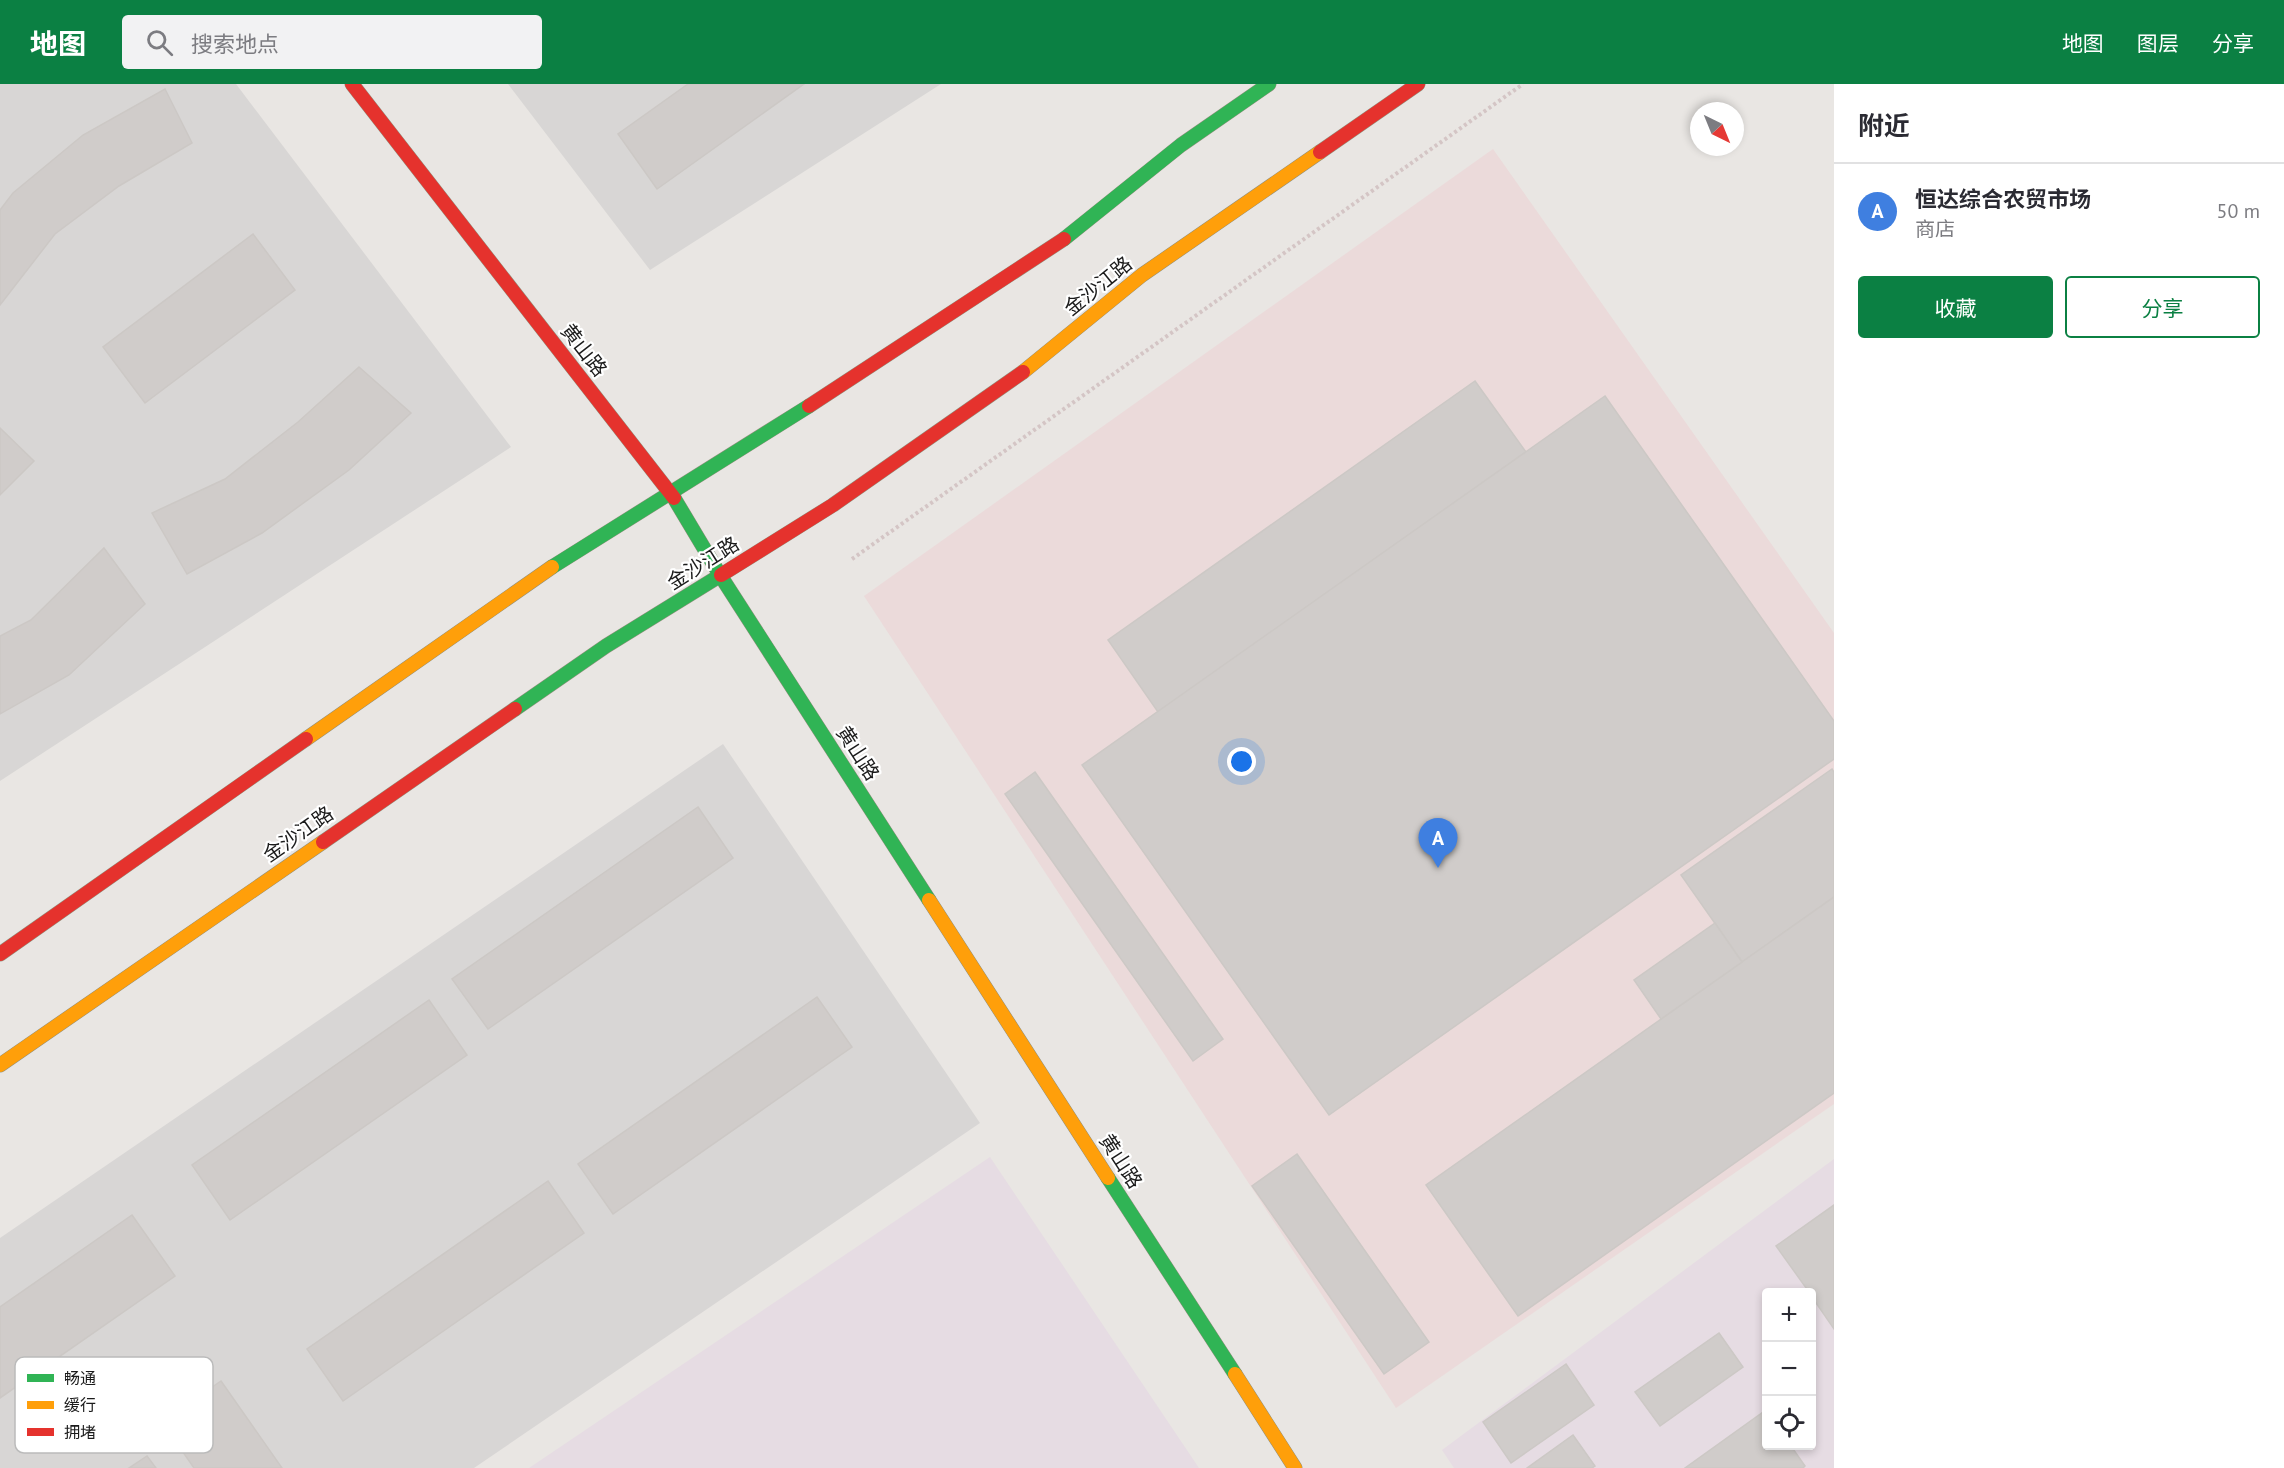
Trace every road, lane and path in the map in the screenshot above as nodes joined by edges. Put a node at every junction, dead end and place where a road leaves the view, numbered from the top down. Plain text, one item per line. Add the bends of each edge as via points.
1 (352, 84) edge
2 (1269, 84) edge
3 (1418, 84) edge
4 (1523, 84) edge
5 (672, 494) junction
6 (852, 559) dead end
7 (720, 575) junction
8 (0, 954) edge
9 (0, 1065) edge
10 (1295, 1468) edge

1 - 5 main road, 黄山路
2 - 5 main road via 1181,145 1060,242
3 - 7 main road, 金沙江路 via 1142,275 1027,369 834,505
4 - 6 path
5 - 7 main road, 黄山路
5 - 8 main road via 556,564
7 - 9 main road, 金沙江路 via 606,646
7 - 10 main road, 黄山路

